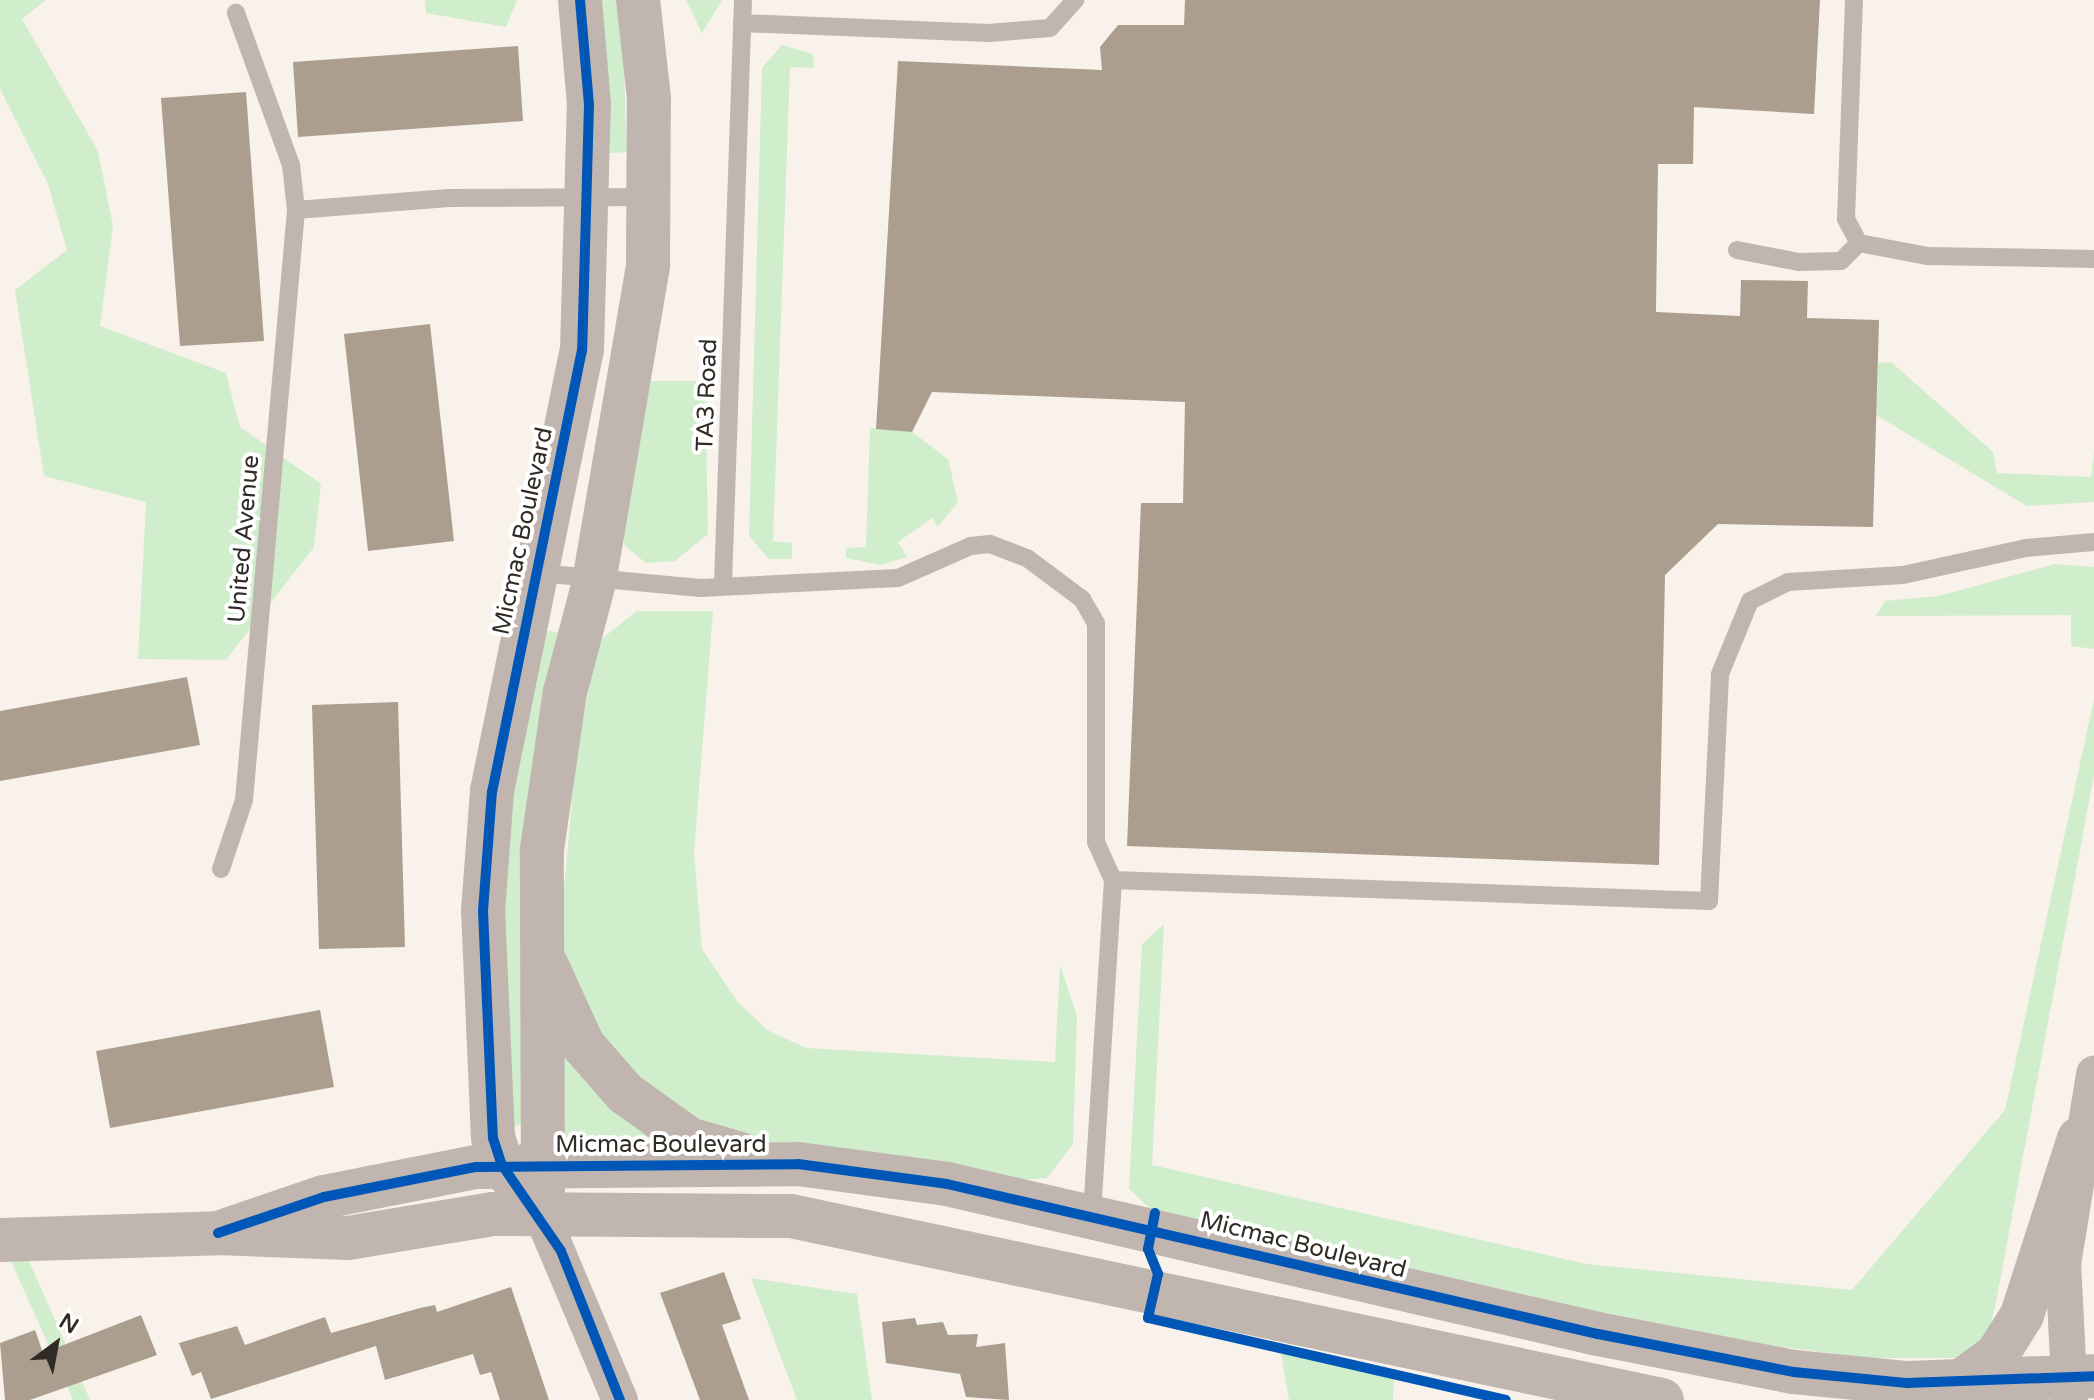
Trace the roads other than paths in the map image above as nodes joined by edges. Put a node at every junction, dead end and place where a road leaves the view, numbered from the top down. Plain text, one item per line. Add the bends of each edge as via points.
1 (580, 0) edge
2 (638, 0) edge
3 (743, 0) edge
4 (1075, 0) edge
5 (1854, 0) edge
6 (236, 13) dead end
7 (742, 23) junction
8 (590, 194) junction
9 (648, 197) junction
10 (296, 210) junction
11 (1859, 243) junction
12 (1737, 250) dead end
13 (2094, 259) edge
14 (2094, 542) edge
15 (539, 573) junction
16 (594, 582) junction
17 (723, 584) junction
18 (221, 869) dead end
19 (1113, 880) junction
20 (538, 944) junction
21 (2094, 1074) edge
22 (2079, 1139) junction
23 (798, 1164) junction
24 (522, 1165) junction
25 (1092, 1214) junction
26 (543, 1218) junction
27 (218, 1233) junction
28 (0, 1240) edge
29 (1960, 1382) junction
30 (2077, 1385) edge
31 (620, 1400) edge
32 (1662, 1400) edge

1 - 8 street, Micmac Boulevard
2 - 9 street, Micmac Boulevard via 649,99
3 - 7 lane, TA3 Road
4 - 7 lane via 1050,28 989,33
5 - 11 lane via 1846,219
6 - 10 lane, United Avenue via 291,165
7 - 17 lane, TA3 Road
8 - 9 lane
8 - 10 lane
8 - 15 street, Micmac Boulevard via 582,350
9 - 16 street, Micmac Boulevard via 648,265
10 - 18 lane, United Avenue via 244,800
11 - 12 lane via 1841,261 1799,262
11 - 13 lane via 1927,256
14 - 19 lane via 2026,548 1903,575 1788,582 1750,601 1720,674 1709,901
15 - 16 lane
15 - 24 street, Micmac Boulevard via 521,630 492,791 483,911 493,1138
16 - 17 lane via 700,588
16 - 20 street, Micmac Boulevard via 552,763
17 - 19 lane via 898,578 971,546 990,544 1057,576 1096,623 1096,842
19 - 25 lane
20 - 23 street via 583,1045 649,1114 689,1139
20 - 24 street, Micmac Boulevard
21 - 22 street
22 - 29 street via 2022,1315 1997,1355
22 - 30 street via 2061,1299
23 - 24 street, Micmac Boulevard
23 - 25 street, Micmac Boulevard via 947,1184
24 - 26 street, Micmac Boulevard
24 - 27 street via 324,1197
25 - 29 street, Micmac Boulevard via 1697,1355 1794,1372
26 - 27 street via 493,1214 348,1238
26 - 31 street
26 - 32 street via 791,1216
27 - 28 street
29 - 30 street, Micmac Boulevard

